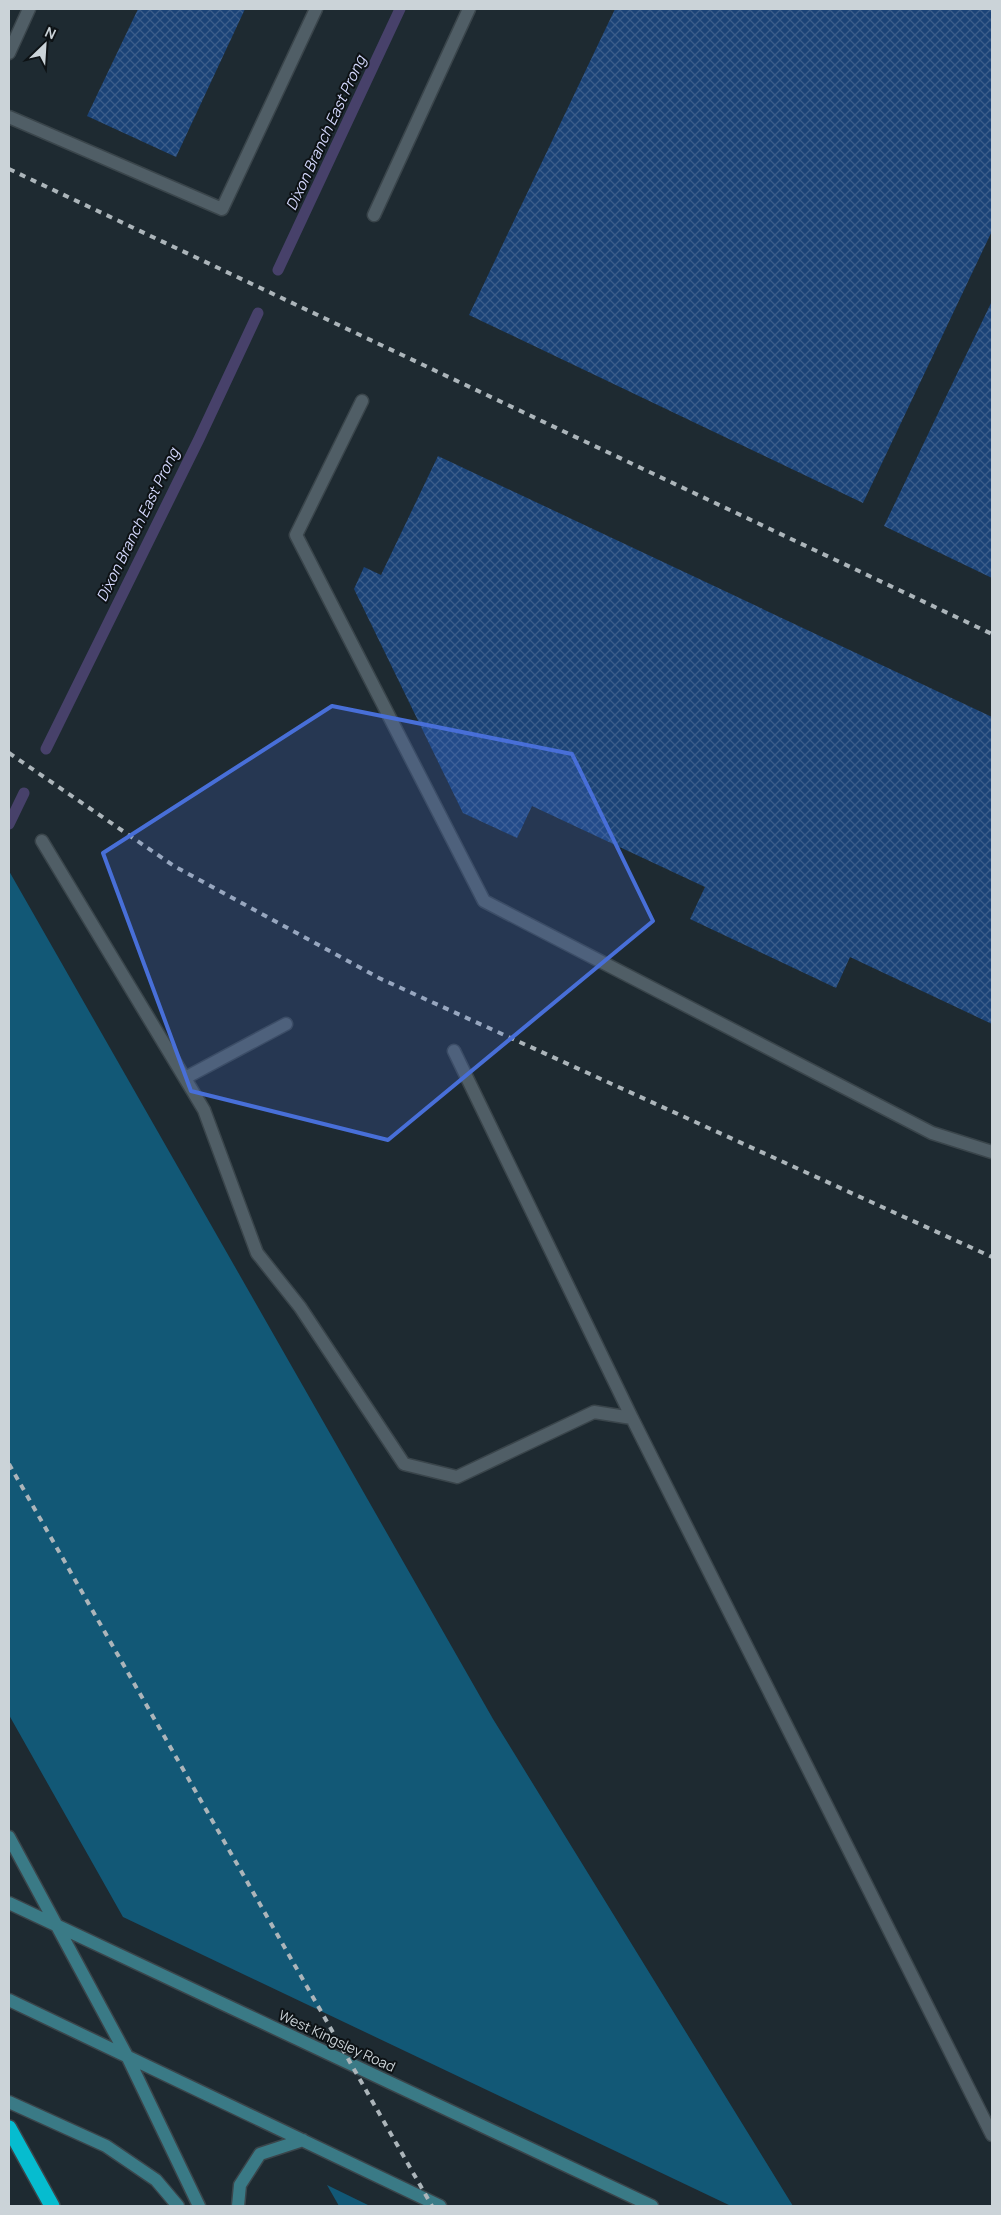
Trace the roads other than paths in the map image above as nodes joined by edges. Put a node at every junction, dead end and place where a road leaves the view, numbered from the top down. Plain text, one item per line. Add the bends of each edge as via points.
1 (29, 9) edge
2 (316, 9) edge
3 (469, 9) edge
4 (9, 52) edge
5 (9, 117) edge
6 (374, 215) dead end
7 (362, 401) dead end
8 (42, 841) dead end
9 (286, 1024) dead end
10 (454, 1051) dead end
11 (185, 1078) junction
12 (992, 1152) edge
13 (632, 1418) junction
14 (9, 1837) edge
15 (9, 1903) edge
16 (57, 1925) junction
17 (9, 2000) edge
18 (127, 2056) junction
19 (9, 2102) edge
20 (9, 2128) edge
21 (992, 2135) edge
22 (303, 2140) junction
23 (52, 2206) edge
24 (178, 2206) edge
25 (199, 2206) edge
26 (238, 2206) edge
27 (440, 2206) edge
28 (652, 2206) edge

1 - 4 lane
2 - 5 lane via 222,209
3 - 6 lane
7 - 12 lane via 296,535 484,901 932,1133
8 - 11 lane
9 - 11 lane
10 - 13 lane
11 - 13 lane via 204,1110 257,1253 300,1307 404,1464 457,1477 594,1412
13 - 21 lane
14 - 16 main road
15 - 16 main road, West Kingsley Road
16 - 18 main road
16 - 28 main road, West Kingsley Road
17 - 18 main road
18 - 22 main road
18 - 25 main road
19 - 24 main road via 106,2146 156,2180
20 - 23 highway
22 - 26 main road via 260,2154 240,2185
22 - 27 main road

